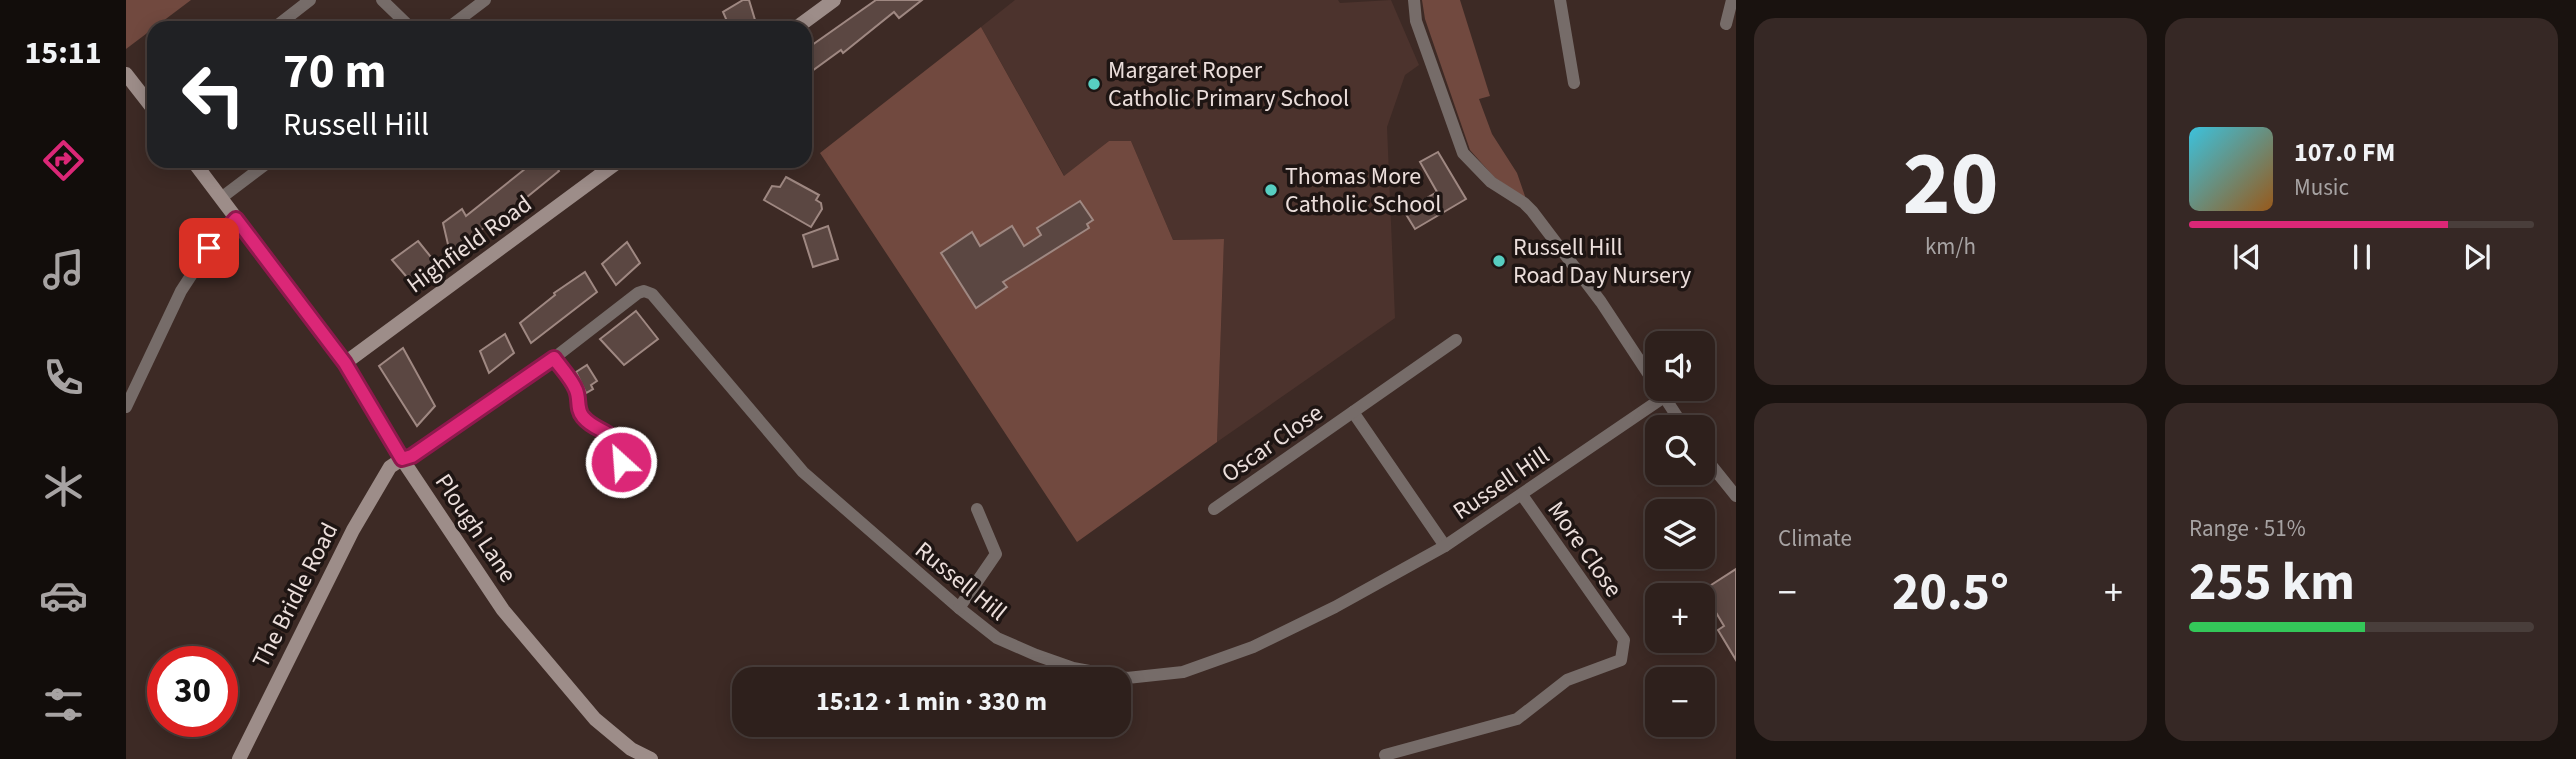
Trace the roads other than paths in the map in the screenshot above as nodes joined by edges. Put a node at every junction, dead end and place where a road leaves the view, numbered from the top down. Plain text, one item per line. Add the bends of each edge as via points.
1 (310, 0) edge
2 (382, 0) edge
3 (485, 0) edge
4 (834, 0) edge
5 (1414, 0) edge
6 (1560, 0) edge
7 (1732, 0) edge
8 (283, 21) edge
9 (404, 21) edge
10 (457, 21) edge
11 (806, 21) edge
12 (1726, 24) dead end
13 (126, 74) edge
14 (1574, 83) dead end
15 (147, 101) edge
16 (198, 168) edge
17 (261, 168) edge
18 (610, 168) edge
19 (221, 198) junction
20 (236, 219) junction
21 (1456, 340) dead end
22 (554, 358) junction
23 (345, 363) junction
24 (1645, 368) edge
25 (1647, 401) edge
26 (126, 407) edge
27 (1353, 412) junction
28 (402, 459) junction
29 (615, 468) dead end
30 (1715, 470) edge
31 (1522, 495) junction
32 (1736, 496) edge
33 (978, 509) dead end
34 (1214, 509) dead end
35 (1445, 546) junction
36 (959, 608) junction
37 (1385, 755) dead end
38 (239, 759) edge
39 (651, 759) edge

1 - 8 street
2 - 9 street
3 - 10 street
4 - 11 main road
5 - 24 street via 1420,34 1464,153 1491,182 1532,211
6 - 14 street
7 - 12 street
13 - 15 main road
16 - 19 main road, Plough Lane
17 - 19 street
18 - 23 main road, Highfield Road
19 - 20 main road, Plough Lane
20 - 23 main road, Plough Lane
20 - 26 street via 209,248 181,291
21 - 27 street, Oscar Close
22 - 28 street, Russell Hill
22 - 29 street via 576,390 579,411 616,443 621,462
22 - 36 street, Russell Hill via 638,293 652,294 793,462
23 - 28 main road, Plough Lane
25 - 31 street, Russell Hill
27 - 34 street, Oscar Close
27 - 35 street, Oscar Close
28 - 38 main road, The Bridle Road via 390,467 353,530
28 - 39 main road, Plough Lane via 511,620 595,719
30 - 32 street
31 - 35 street, Russell Hill
31 - 37 street, More Close via 1624,640 1621,660 1567,680 1517,719
33 - 36 street via 996,554
35 - 36 street, Russell Hill via 1324,613 1253,647 1184,672 1128,678 1073,668 997,638

